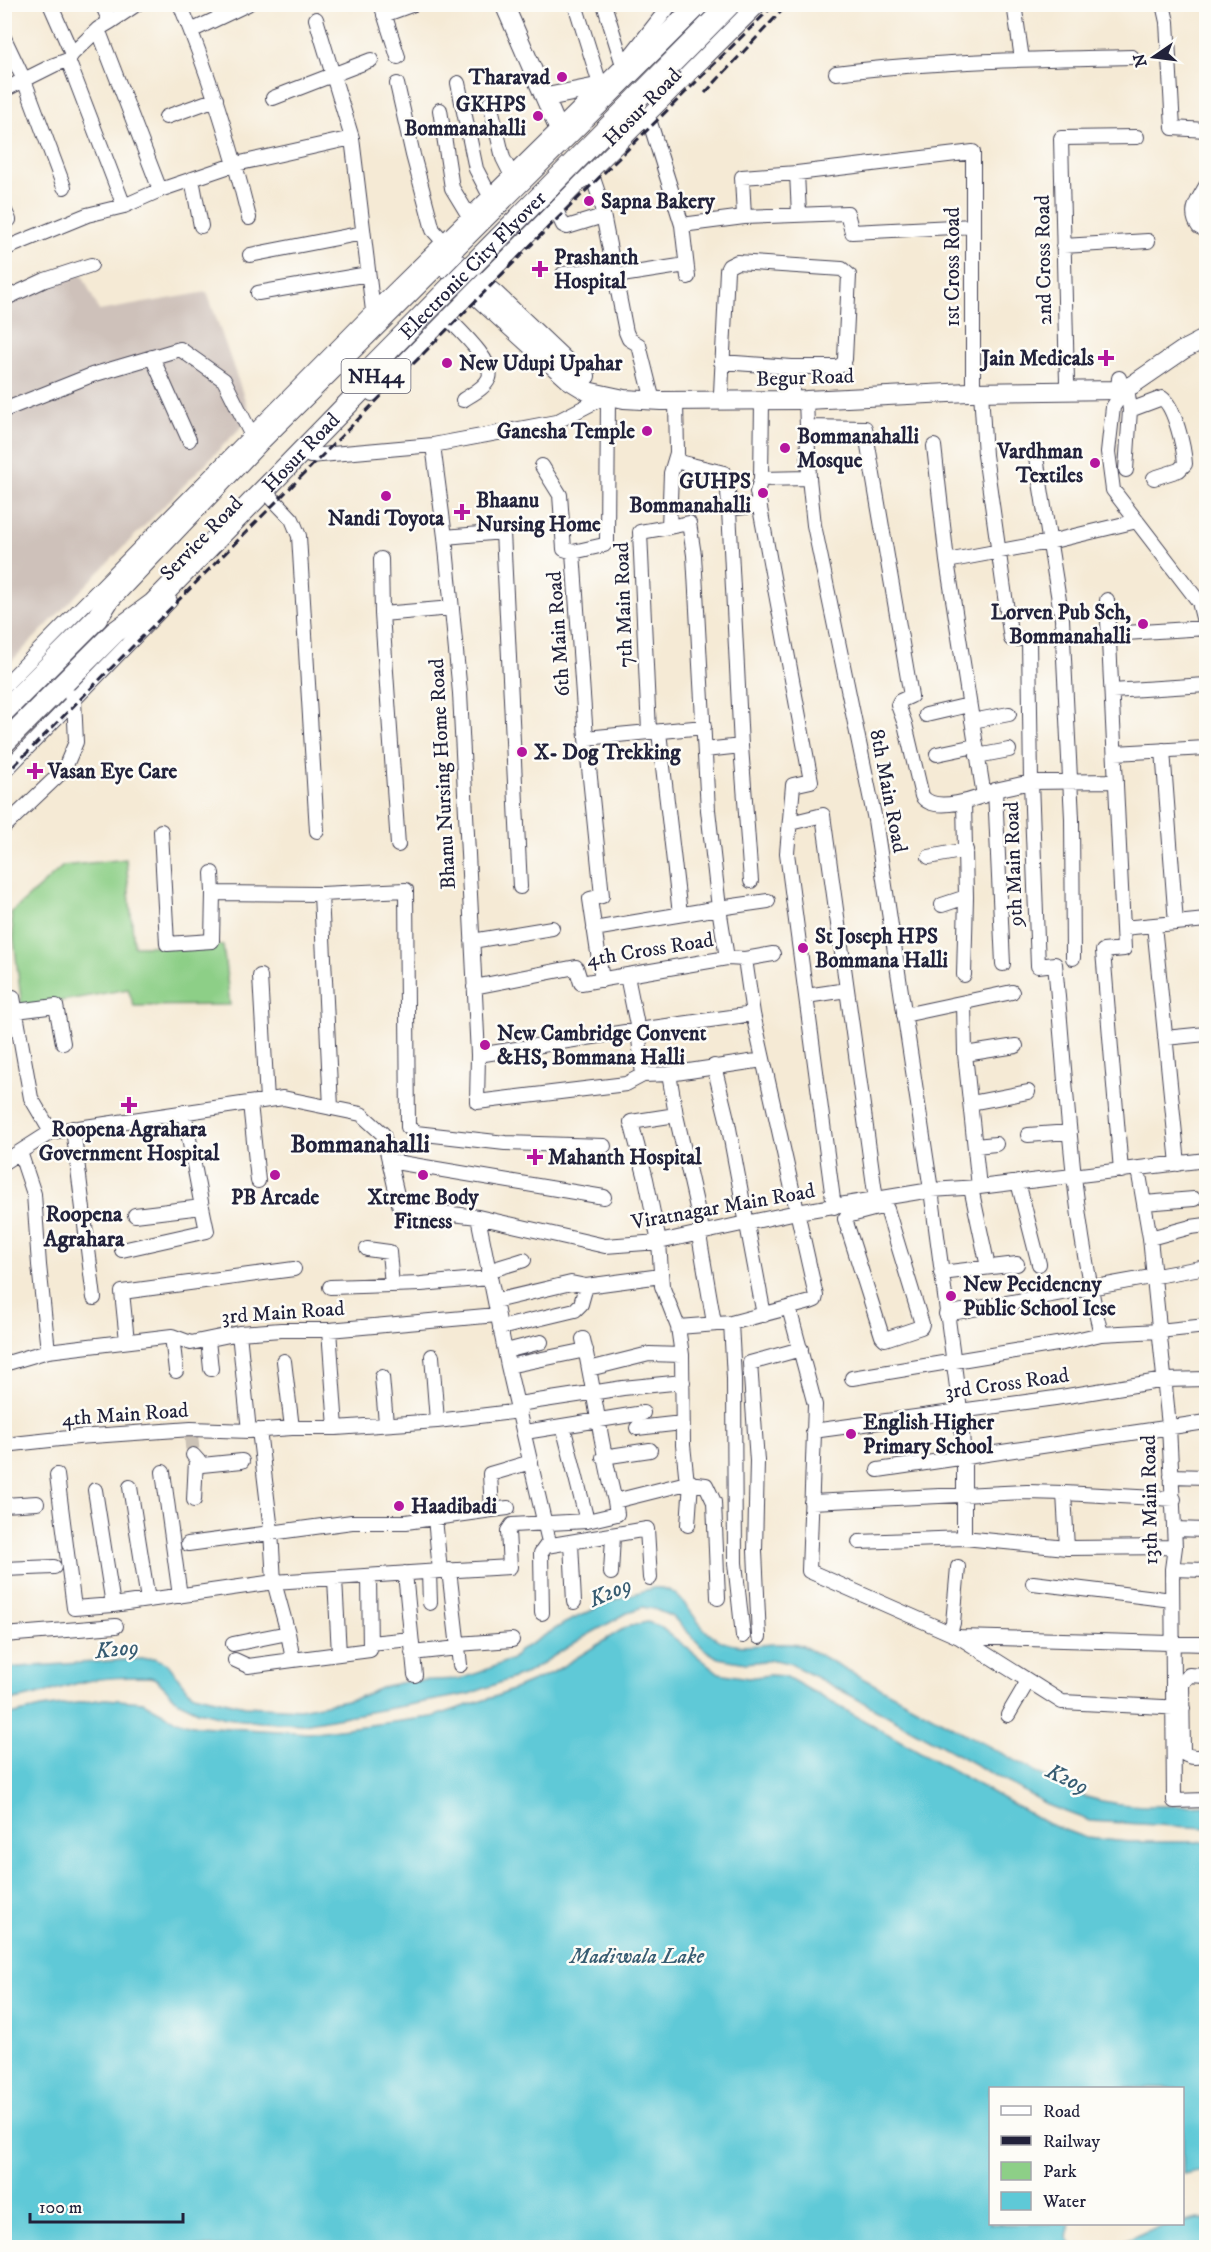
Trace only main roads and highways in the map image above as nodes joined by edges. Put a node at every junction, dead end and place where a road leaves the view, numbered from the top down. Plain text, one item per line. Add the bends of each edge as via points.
1 (504, 4) edge
2 (514, 4) edge
3 (699, 4) edge
4 (714, 4) edge
5 (730, 4) edge
6 (745, 4) edge
7 (602, 85) road end
8 (552, 96) junction
9 (443, 253) junction
10 (473, 284) junction
11 (1206, 326) edge
12 (1206, 338) edge
13 (349, 381) junction
14 (977, 387) junction
15 (1120, 389) junction
16 (799, 396) junction
17 (97, 618) junction
18 (115, 632) junction
19 (4, 711) edge
20 (4, 742) edge

1 - 8 main road via 561,125
2 - 8 main road
3 - 9 highway, Hosur Road / NH44
4 - 13 highway, Electronic City Flyover
5 - 13 highway, Electronic City Flyover, bridge
6 - 10 highway, Hosur Road / NH44
7 - 8 main road
9 - 10 main road
9 - 17 highway, Hosur Road / NH44 via 109,599
10 - 16 main road, Begur Road via 496,295 576,371 602,384 633,392
10 - 16 main road, Begur Road via 568,380 586,391 640,401 762,401
10 - 18 highway, Hosur Road / NH44 via 153,604
11 - 15 main road, Begur Road via 1173,342
12 - 15 main road, Begur Road
13 - 17 highway, Electronic City Flyover
13 - 18 highway, Electronic City Flyover via 157,580
14 - 15 main road, Begur Road
14 - 15 main road, Begur Road via 1067,382
14 - 16 main road, Begur Road
17 - 19 highway, Hosur Road / NH44
18 - 20 highway, Hosur Road / NH44 via 68,693

